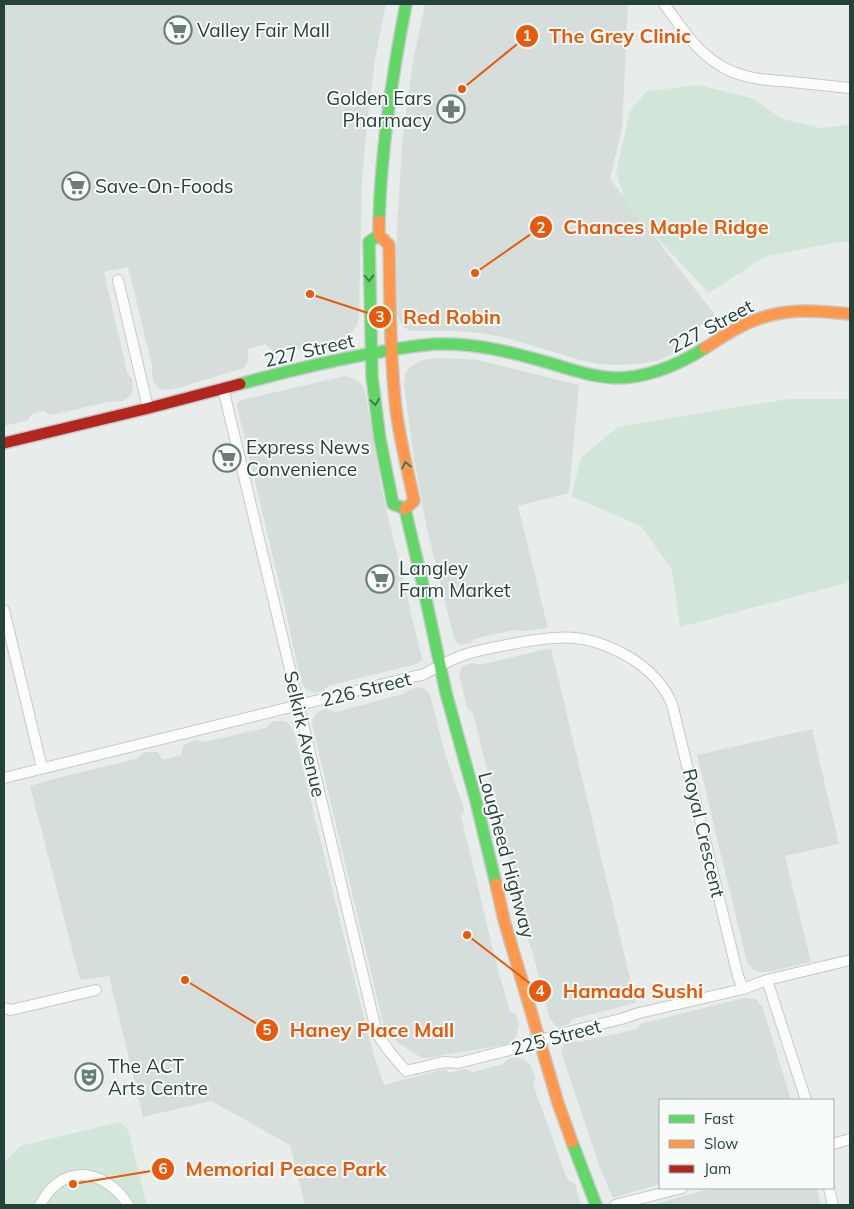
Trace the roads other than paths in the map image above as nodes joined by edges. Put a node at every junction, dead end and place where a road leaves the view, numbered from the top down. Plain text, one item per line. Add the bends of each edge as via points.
1 (406, 4) edge
2 (664, 4) edge
3 (850, 88) edge
4 (379, 235) junction
5 (118, 280) dead end
6 (850, 314) edge
7 (392, 350) junction
8 (372, 353) junction
9 (223, 388) junction
10 (148, 408) junction
11 (4, 442) edge
12 (405, 509) junction
13 (4, 610) edge
14 (441, 666) junction
15 (658, 680) joint
16 (298, 706) junction
17 (42, 768) junction
18 (4, 778) edge
19 (850, 960) edge
20 (768, 980) junction
21 (743, 989) junction
22 (96, 990) dead end
23 (6, 1011) edge
24 (539, 1041) junction
25 (406, 1071) joint
26 (806, 1099) edge
27 (850, 1139) edge
28 (834, 1144) edge
29 (678, 1189) edge
30 (829, 1189) edge
31 (40, 1205) edge
32 (128, 1205) edge
33 (596, 1205) edge
34 (615, 1205) edge
35 (833, 1205) edge

1 - 4 main road, Lougheed Highway via 386,115
2 - 3 street via 701,50 736,74
4 - 7 main road, Lougheed Highway via 390,245
4 -> 8 main road, Lougheed Highway via 369,242
5 - 10 street
6 - 7 main road, 227 Street via 787,311 762,317 733,330 682,362 646,375 625,378 588,375 478,346 441,344
7 - 8 main road, 227 Street
12 -> 7 main road, Lougheed Highway via 414,501 401,441
8 - 9 main road, 227 Street
8 -> 12 main road, Lougheed Highway via 375,403 391,496 393,504
9 - 10 main road, 227 Street
9 - 16 street, Selkirk Avenue
10 - 11 main road, 227 Street
12 - 14 main road, Lougheed Highway
13 - 17 street
14 - 15 street, 226 Street via 496,647 548,637 571,637 613,648 647,669
14 - 16 street, 226 Street via 422,675
14 - 24 main road, Lougheed Highway via 504,920
15 - 21 street, Royal Crescent via 672,704
16 - 17 street, 226 Street
16 - 25 street, Selkirk Avenue via 377,1034
17 - 18 street, 226 Street
19 - 20 street, 225 Street
20 - 21 street, 225 Street
20 - 26 street
21 - 24 street, 225 Street
22 - 23 street
24 - 25 street, 225 Street via 458,1062
24 - 33 main road, Lougheed Highway
27 - 28 street
29 - 34 street
30 - 35 street
31 - 32 street via 55,1184 72,1176 84,1175 102,1180 122,1195

